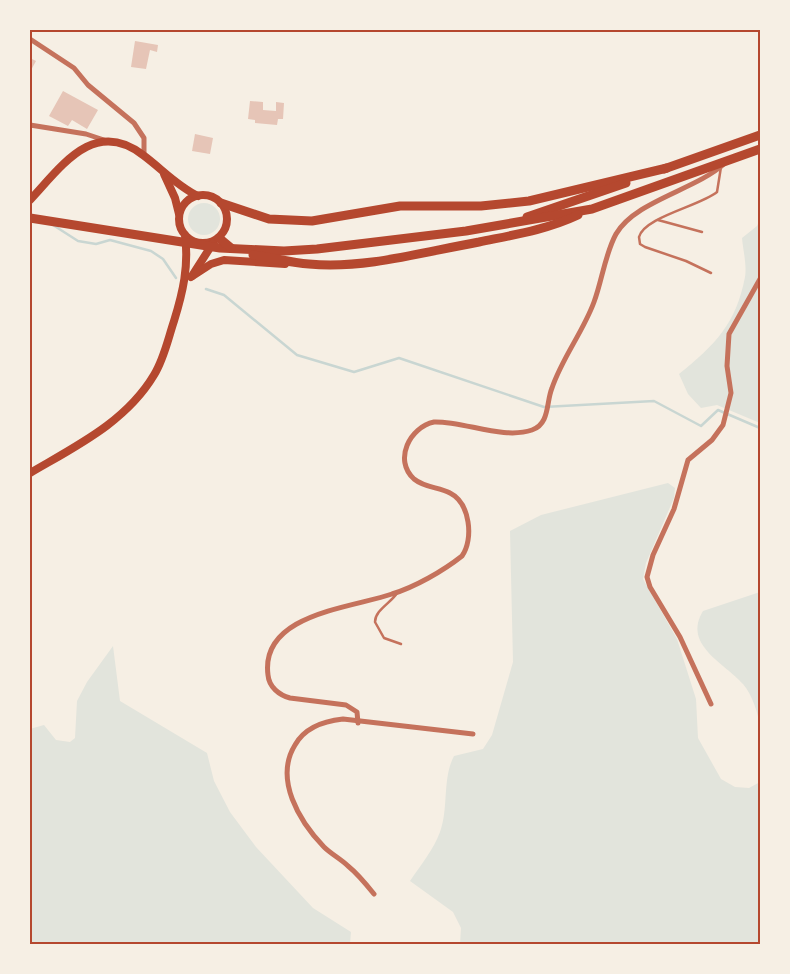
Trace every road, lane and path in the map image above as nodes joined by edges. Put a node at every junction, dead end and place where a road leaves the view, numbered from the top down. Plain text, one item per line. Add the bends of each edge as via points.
1 (30, 39) edge
2 (30, 124) edge
3 (760, 135) edge
4 (107, 141) junction
5 (760, 149) edge
6 (144, 155) junction
7 (725, 164) junction
8 (668, 168) junction
9 (164, 174) junction
10 (198, 196) junction
11 (30, 200) edge
12 (221, 203) junction
13 (592, 208) junction
14 (179, 217) junction
15 (30, 218) edge
16 (658, 220) junction
17 (498, 226) junction
18 (702, 232) dead end
19 (185, 235) junction
20 (217, 240) junction
21 (309, 264) junction
22 (711, 273) dead end
23 (191, 277) junction
24 (760, 280) edge
25 (182, 295) junction
26 (30, 473) edge
27 (398, 592) junction
28 (401, 644) dead end
29 (711, 704) dead end
30 (358, 723) junction
31 (473, 734) dead end
32 (374, 894) dead end

1 - 6 street via 74,68 88,85 134,123 144,138
2 - 4 street
3 - 8 main road
4 - 6 main road via 124,143
4 - 11 main road via 81,149
5 - 7 main road
6 - 9 main road
7 - 13 main road
7 - 16 lane via 717,192
7 - 27 street via 700,182 665,196 620,229 613,241 593,304 552,388 546,415 534,430 520,433 434,422 425,424 409,440 404,454 413,478 423,485 456,496 466,513 469,537 465,552 457,560
8 - 12 main road via 522,202 482,206 400,206 312,222 269,219
8 - 17 main road
9 - 10 main road
9 - 14 main road
10 - 12 main road via 208,196
10 - 14 main road via 184,205
12 - 20 main road via 228,217 227,225
13 - 17 main road
13 - 21 main road via 557,225 407,258
14 - 19 main road
15 - 17 main road via 190,244 251,250 317,249
16 - 18 lane
16 - 22 lane via 642,231 640,244 686,260
19 - 20 main road via 199,243
19 - 25 main road via 187,262
20 - 21 main road via 237,252
20 - 23 main road
21 - 23 main road via 224,260
23 - 25 main road
24 - 29 street via 729,334 726,366 731,393 728,412 712,440 688,460 674,509 647,577
25 - 26 main road via 161,361 140,396 104,428
27 - 28 lane via 378,613 375,622 384,638
27 - 30 street via 309,617 286,630 269,654 268,678 271,686 283,696 304,702 346,705 357,712
30 - 31 street
30 - 32 street via 343,719 313,727 298,740 289,754 286,774 295,803 314,833

